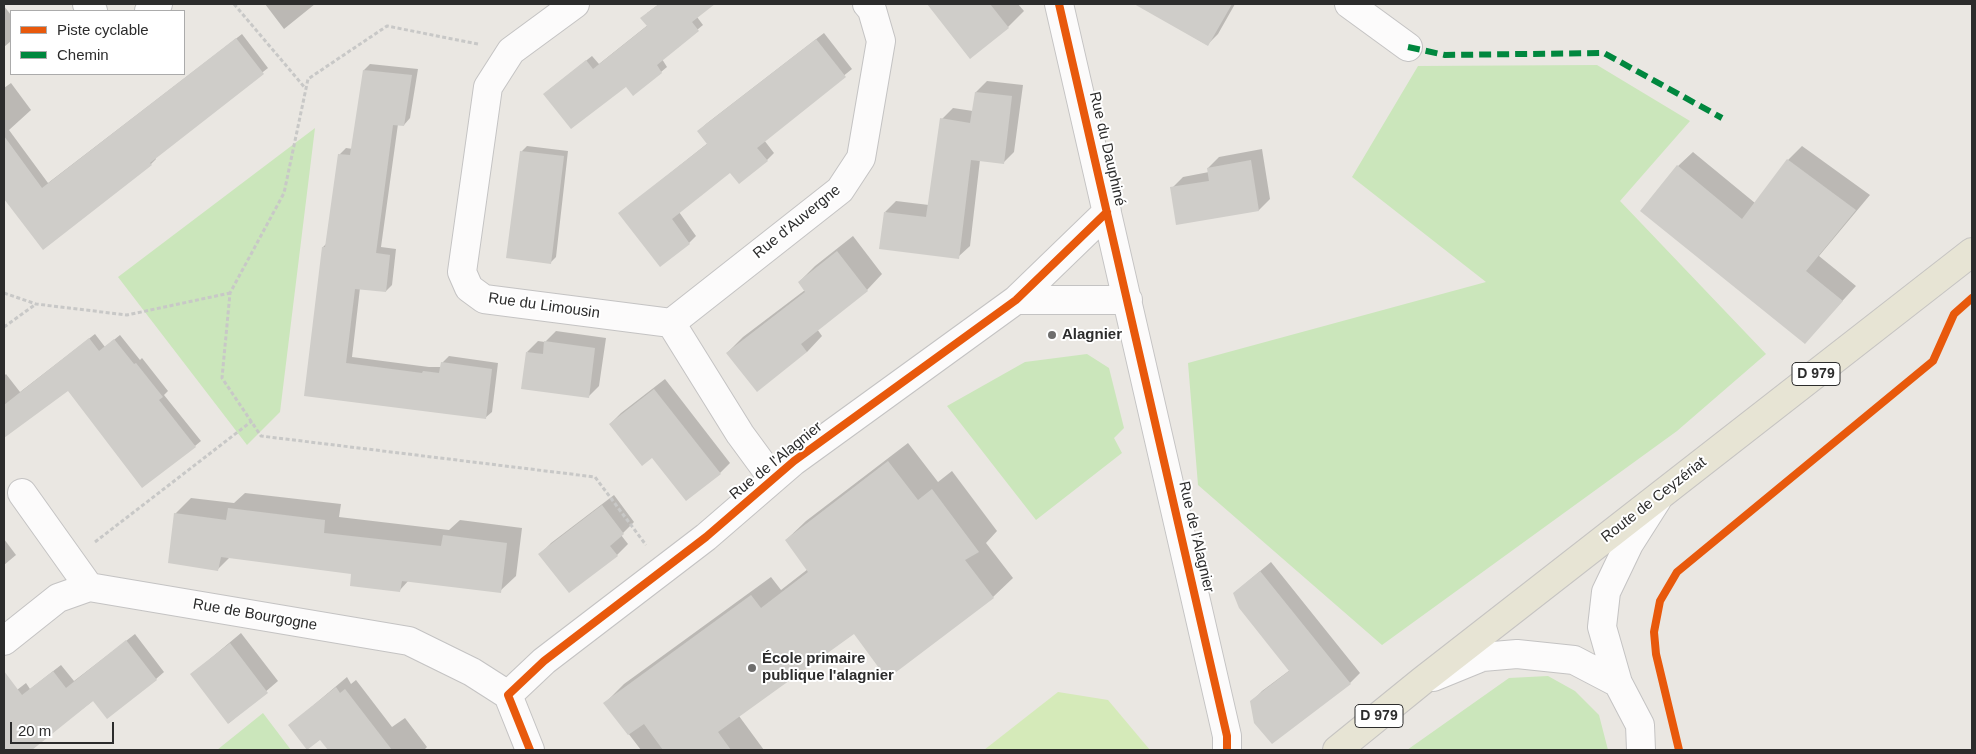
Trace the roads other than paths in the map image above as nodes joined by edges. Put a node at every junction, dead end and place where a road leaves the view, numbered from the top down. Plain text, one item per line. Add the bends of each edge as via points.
1 (574, 4) edge
2 (867, 4) edge
3 (1059, 4) edge
4 (1349, 4) edge
5 (1408, 47) dead end
6 (1107, 212) junction
7 (1972, 252) edge
8 (1016, 300) junction
9 (1128, 300) junction
10 (671, 323) junction
11 (774, 479) junction
12 (22, 493) dead end
13 (1659, 496) junction
14 (89, 587) junction
15 (4, 641) edge
16 (1422, 681) junction
17 (1618, 683) junction
18 (508, 696) junction
19 (1234, 745) edge
20 (530, 750) edge
21 (1337, 750) edge
22 (1641, 750) edge

1 - 10 street, Rue du Limousin via 511,51 488,87 462,272 470,288 484,299
2 - 10 street, Rue d'Auvergne via 872,10 881,41 861,158 840,190
3 - 6 street, Rue du Dauphiné
4 - 5 street
6 - 8 street, Rue de l'Alagnier
6 - 9 street, Rue du Dauphiné
7 - 13 main road, Route de Ceyzériat / D 979
8 - 9 street
8 - 11 street, Rue de l'Alagnier
9 - 19 street, Rue de l'Alagnier
10 - 11 street via 740,434
11 - 18 street, Rue de l'Alagnier via 706,537 544,662
12 - 14 street
13 - 16 main road, Route de Ceyzériat / D 979
13 - 17 street via 1629,544 1606,592 1602,627
14 - 15 street, Rue de Bourgogne via 58,598
14 - 18 street, Rue de Bourgogne via 409,640 472,672
16 - 17 street via 1482,657 1517,654 1574,660
16 - 21 main road, Route de Ceyzériat / D 979
17 - 22 street via 1640,725
18 - 20 street

